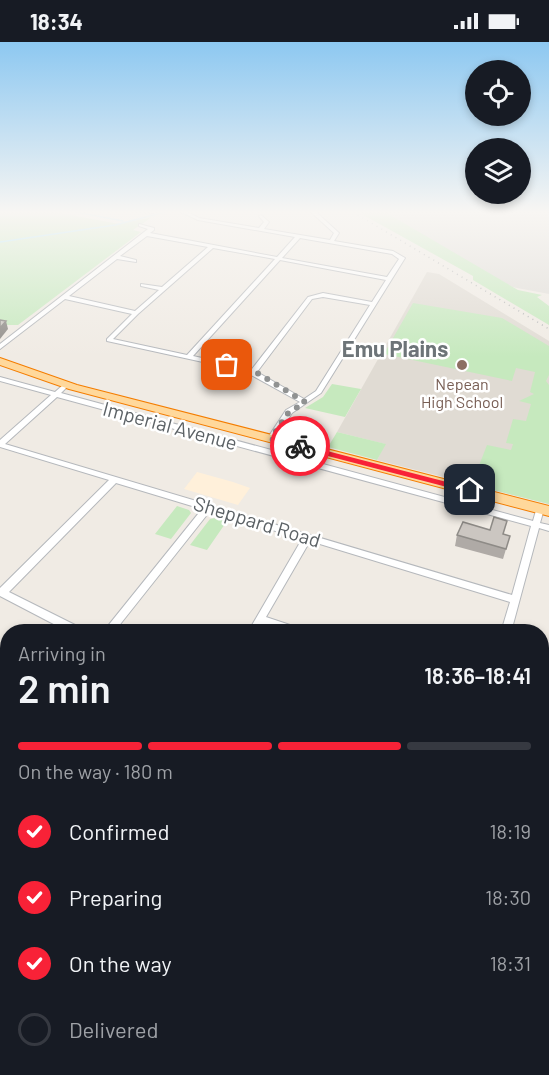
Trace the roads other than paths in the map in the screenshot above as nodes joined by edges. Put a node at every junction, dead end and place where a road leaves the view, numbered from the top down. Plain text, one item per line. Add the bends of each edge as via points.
1 (112, 260) edge
2 (130, 260) edge
3 (195, 260) edge
4 (276, 260) edge
5 (290, 260) edge
6 (401, 260) edge
7 (134, 261) dead end
8 (389, 279) junction
9 (143, 285) dead end
10 (162, 289) junction
11 (64, 297) junction
12 (373, 304) junction
13 (136, 313) junction
14 (0, 347) edge
15 (188, 357) junction
16 (0, 361) edge
17 (0, 367) edge
18 (254, 371) junction
19 (0, 379) edge
20 (69, 387) junction
21 (56, 395) junction
22 (305, 402) junction
23 (271, 439) junction
24 (0, 444) edge
25 (114, 480) junction
26 (208, 507) junction
27 (544, 510) edge
28 (535, 524) junction
29 (549, 528) edge
30 (307, 538) junction
31 (1, 592) edge
32 (513, 599) junction
33 (260, 619) junction
34 (63, 624) edge
35 (115, 624) edge
36 (257, 624) edge
37 (275, 624) edge
38 (508, 624) edge

1 - 11 street
2 - 7 street
3 - 10 street
4 - 15 street
5 - 8 street
6 - 8 street
8 - 12 street
9 - 10 street
10 - 13 street
11 - 13 street
11 - 14 street
12 - 18 street via 323,296 310,298
12 - 22 street via 319,392
13 - 15 street via 109,341
15 - 18 street
16 - 20 highway
17 - 20 highway
18 - 22 street
19 - 21 street, Imperial Avenue
20 - 21 street
20 - 23 highway
21 - 24 street
21 - 28 street, Imperial Avenue
22 - 23 street via 287,414
23 - 27 highway
24 - 25 street, Sheppard Road
25 - 26 street, Sheppard Road
25 - 31 street
26 - 30 street, Sheppard Road
26 - 35 street
27 - 28 street
28 - 29 street, Imperial Avenue
28 - 32 street
30 - 32 street, Sheppard Road
30 - 33 street
31 - 34 street
32 - 38 street
33 - 36 street
33 - 37 street

